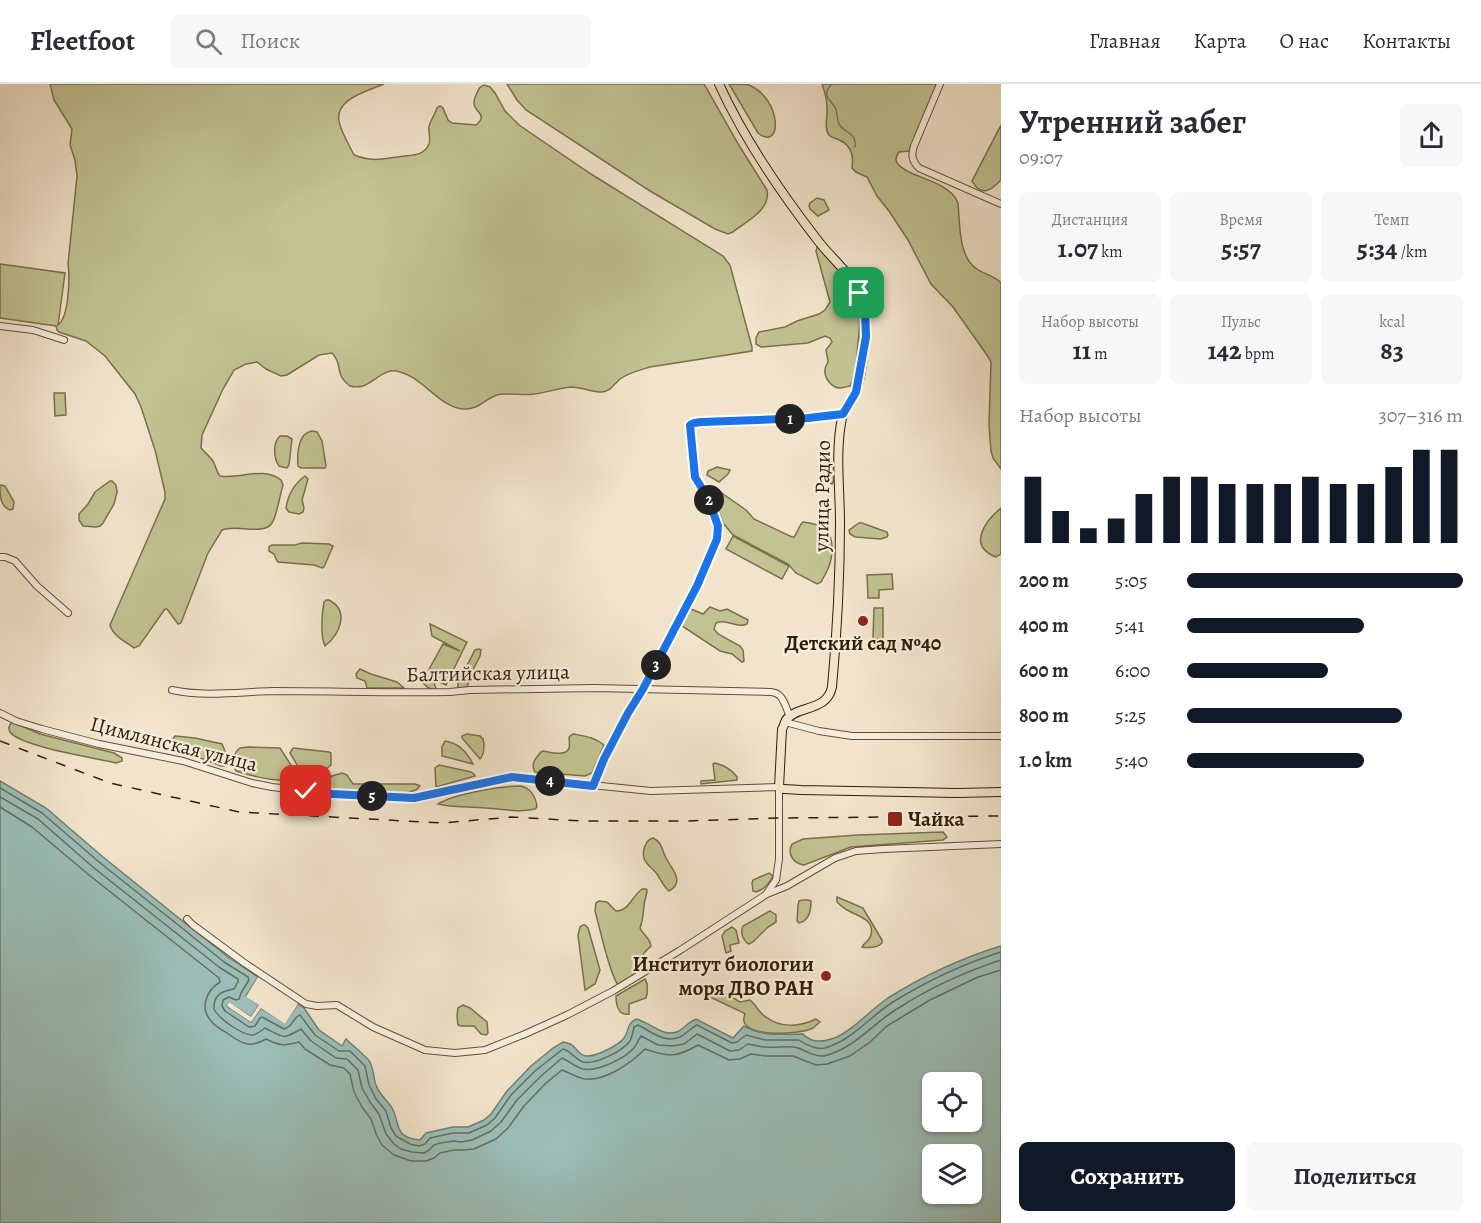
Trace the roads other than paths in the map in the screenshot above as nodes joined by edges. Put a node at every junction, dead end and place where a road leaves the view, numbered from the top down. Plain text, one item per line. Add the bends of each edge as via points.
1 (719, 84) edge
2 (940, 84) edge
3 (1001, 204) edge
4 (0, 326) edge
5 (64, 340) dead end
6 (843, 414) junction
7 (0, 557) edge
8 (68, 613) dead end
9 (643, 689) junction
10 (172, 690) dead end
11 (0, 712) edge
12 (788, 719) junction
13 (1001, 736) edge
14 (593, 786) junction
15 (779, 787) junction
16 (1001, 792) edge
17 (1001, 844) edge
18 (767, 894) junction
19 (187, 919) dead end

1 - 6 main road, улица Радио via 765,167 855,285 862,300 866,326 861,369 856,392
2 - 3 street via 914,146 915,163
4 - 5 street via 33,330
6 - 9 street via 691,424 695,477 718,526 717,539
6 - 12 main road, улица Радио via 832,687 826,700
7 - 8 street via 15,561
9 - 10 street, Балтийская улица via 450,693
9 - 12 street, Балтийская улица via 776,692
9 - 14 street
11 - 14 street, Цимлянская улица via 42,729 183,761 252,783 295,790 408,798 512,777
12 - 13 street via 819,731 852,736
12 - 15 main road via 782,729
14 - 15 street, Цимлянская улица via 651,791
15 - 16 main road
15 - 18 street via 778,869
17 - 18 street via 856,851
18 - 19 street via 613,992 489,1048 455,1053 418,1047 337,1005 306,1004

